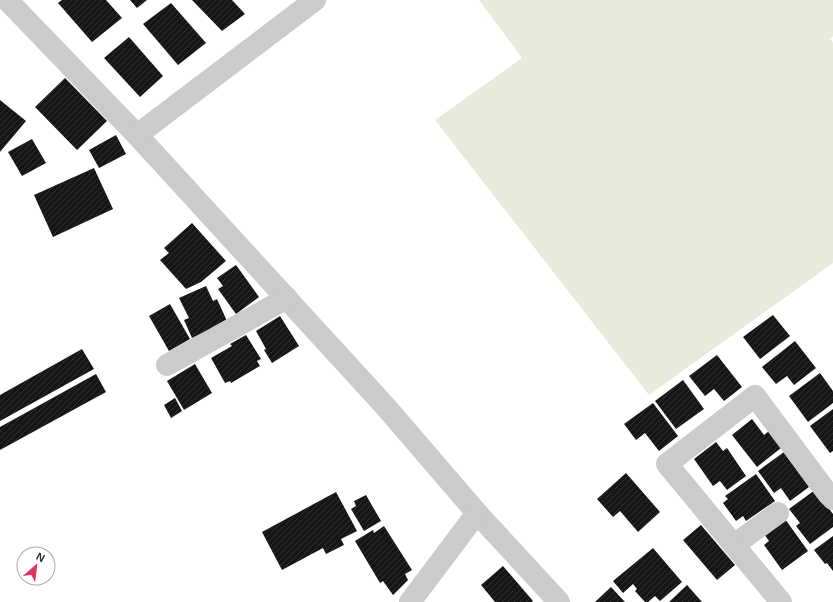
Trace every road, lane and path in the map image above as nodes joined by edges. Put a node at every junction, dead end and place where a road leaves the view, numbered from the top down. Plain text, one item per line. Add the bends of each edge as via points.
1 (315, 0) edge
2 (7, 7) edge
3 (137, 135) junction
4 (286, 298) junction
5 (167, 365) dead end
6 (833, 499) edge
7 (778, 513) dead end
8 (477, 514) junction
9 (734, 545) junction
10 (410, 602) edge
11 (558, 602) edge
12 (781, 602) edge

1 - 3 street
2 - 3 street
3 - 4 street
4 - 5 street
4 - 8 street via 386,406
6 - 9 street via 755,396 667,464
7 - 9 street
8 - 10 street
8 - 11 street
9 - 12 street

